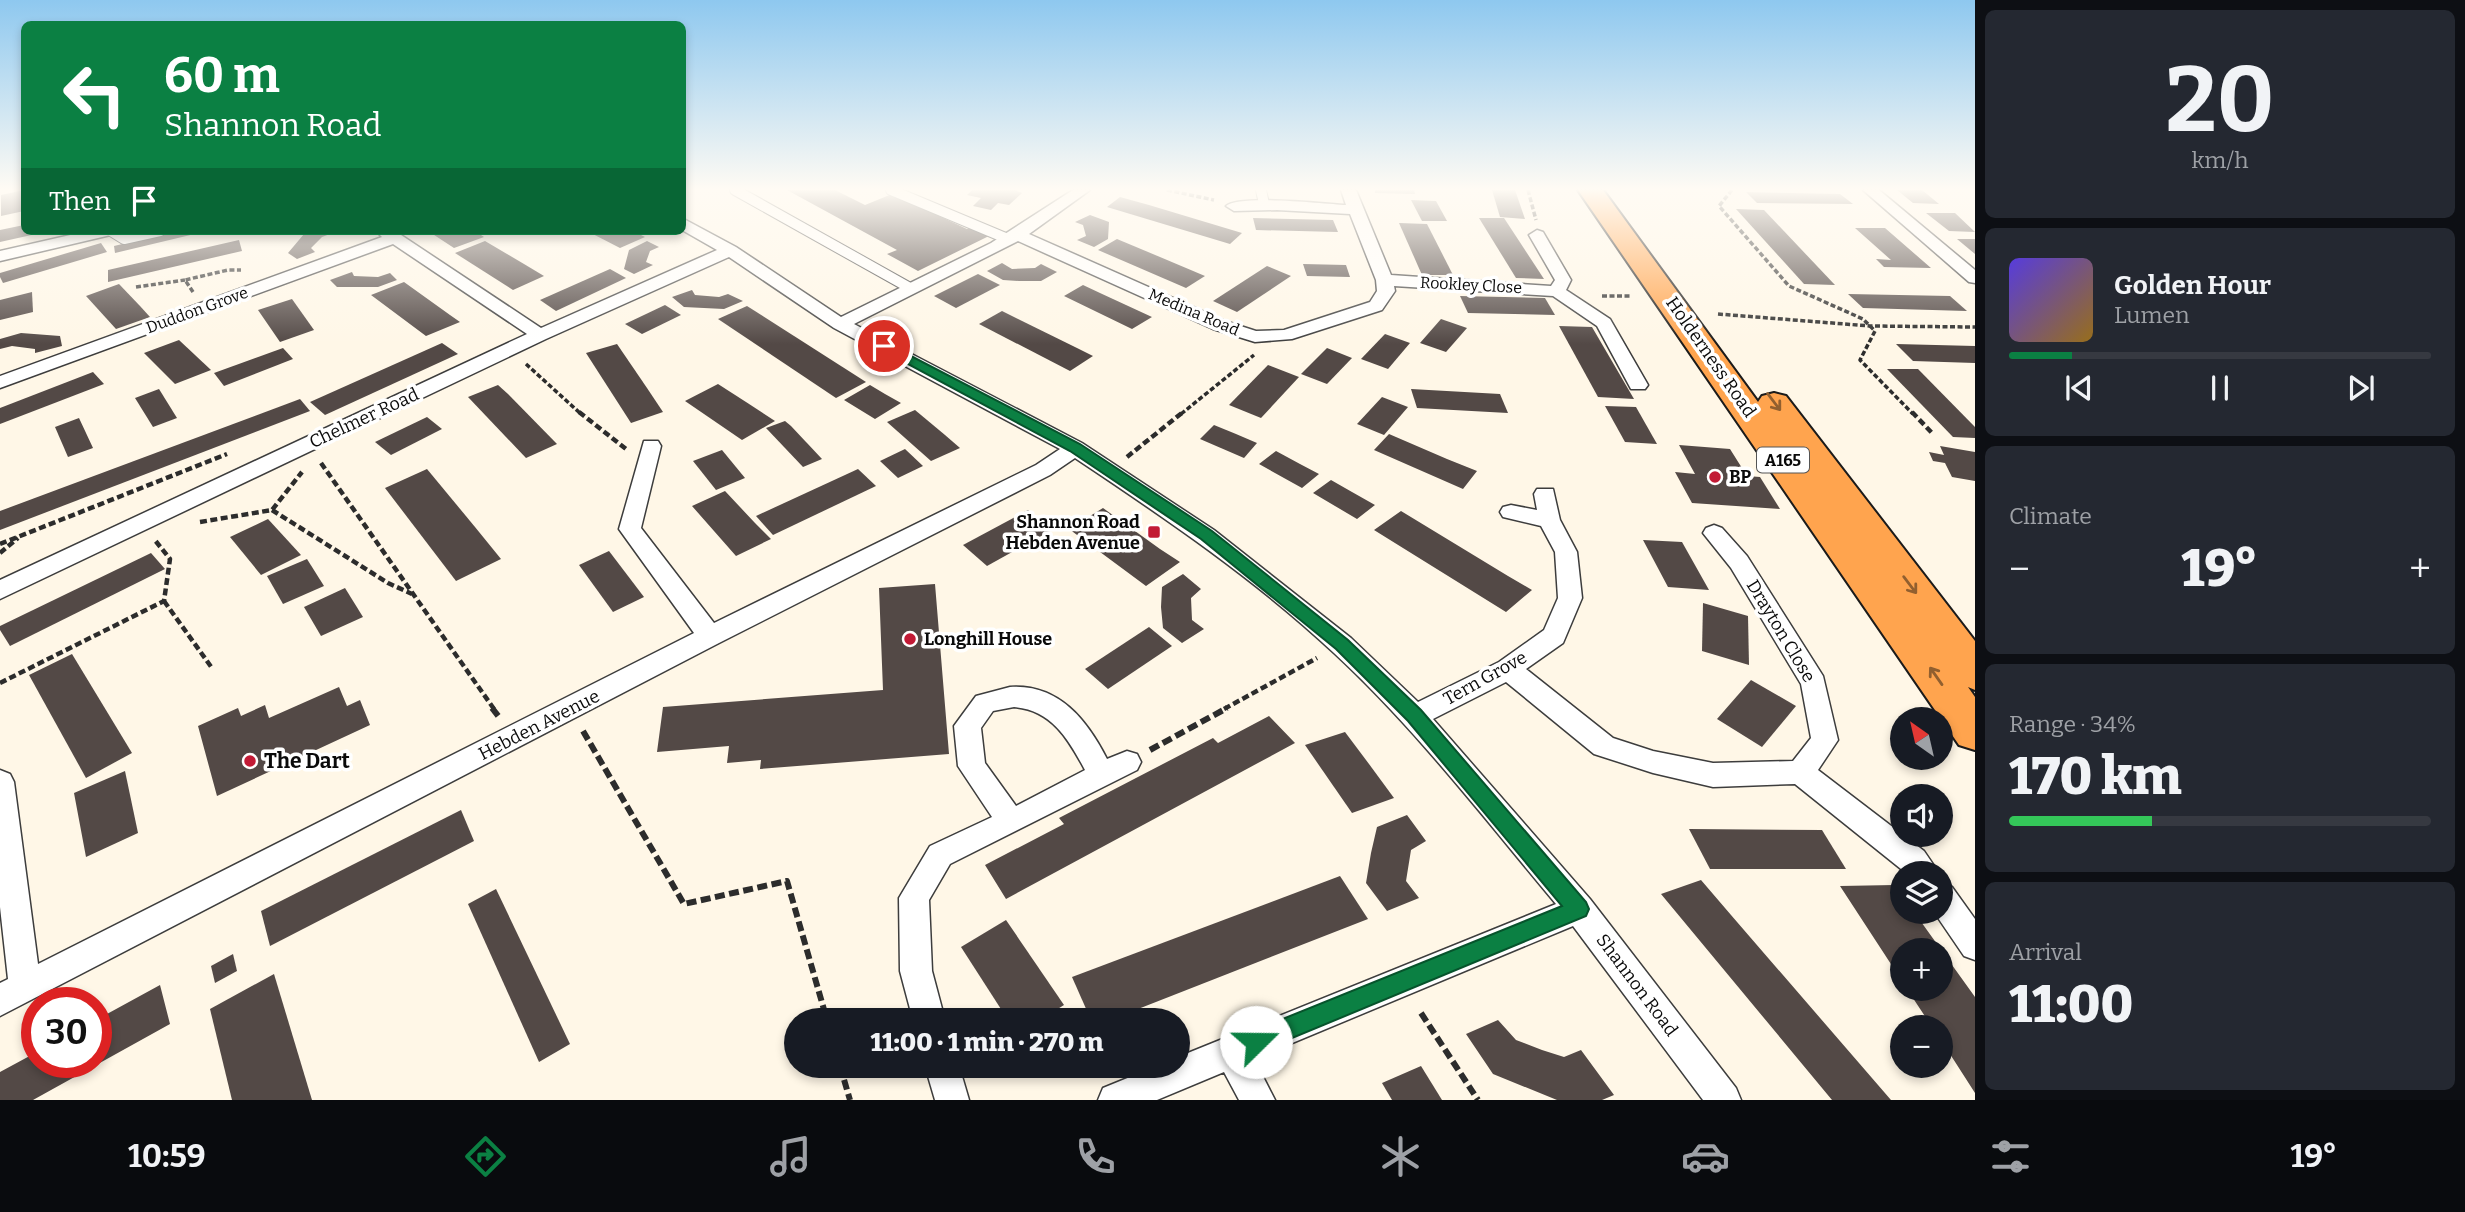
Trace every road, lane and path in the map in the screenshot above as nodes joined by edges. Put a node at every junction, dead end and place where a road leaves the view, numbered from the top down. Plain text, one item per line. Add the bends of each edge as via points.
1 (65, 241) edge
2 (370, 241) edge
3 (400, 241) edge
4 (715, 241) edge
5 (827, 241) edge
6 (1004, 241) edge
7 (1023, 241) edge
8 (1367, 241) edge
9 (1541, 241) edge
10 (1627, 241) edge
11 (1651, 241) edge
12 (1750, 241) edge
13 (1931, 241) edge
14 (730, 250) junction
15 (0, 256) edge
16 (1975, 278) edge
17 (185, 280) dead end
18 (1384, 280) junction
19 (135, 287) dead end
20 (911, 288) junction
21 (1562, 293) junction
22 (1667, 296) junction
23 (1718, 314) dead end
24 (840, 324) junction
25 (1870, 326) junction
26 (1975, 327) edge
27 (540, 335) junction
28 (1255, 337) junction
29 (510, 349) junction
30 (0, 382) edge
31 (1638, 385) dead end
32 (1933, 433) dead end
33 (1075, 447) junction
34 (313, 450) junction
35 (650, 453) joint
36 (229, 454) dead end
37 (1110, 471) junction
38 (1808, 471) junction
39 (1545, 494) dead end
40 (1511, 512) dead end
41 (1549, 520) junction
42 (1851, 530) junction
43 (1714, 533) dead end
44 (21, 536) junction
45 (152, 536) dead end
46 (0, 544) edge
47 (0, 553) edge
48 (0, 590) edge
49 (414, 595) junction
50 (164, 601) junction
51 (710, 636) junction
52 (1342, 645) junction
53 (212, 668) dead end
54 (1508, 669) junction
55 (1975, 673) edge
56 (0, 683) edge
57 (570, 709) junction
58 (1415, 716) junction
59 (1975, 732) edge
60 (513, 738) junction
61 (1128, 762) joint
62 (1800, 772) junction
63 (1101, 775) junction
64 (0, 782) edge
65 (1011, 822) junction
66 (1915, 861) edge
67 (1579, 909) junction
68 (1953, 914) edge
69 (1975, 945) edge
70 (12, 994) edge
71 (824, 1008) edge
72 (926, 1008) edge
73 (1421, 1013) dead end
74 (1231, 1052) junction
75 (844, 1078) edge
76 (946, 1078) edge
77 (850, 1100) edge
78 (952, 1100) edge
79 (1115, 1100) edge
80 (1258, 1100) edge
81 (1478, 1100) edge
82 (1724, 1100) edge

1 - 15 street
2 - 30 street, Duddon Grove
3 - 27 street
4 - 14 street, Shannon Road
5 - 20 lane
6 - 20 street
7 - 28 street, Medina Road
8 - 18 street
9 - 21 street via 1563,279
10 - 22 highway, Holderness Road / A165
11 -> 38 highway, Holderness Road / A165
12 - 25 path via 1789,286
13 - 16 street
14 - 24 street, Shannon Road
14 - 27 street, Chelmer Road
17 - 19 path
18 - 21 street, Rookley Close
18 - 28 street, Medina Road via 1385,291 1376,306 1286,335
20 - 24 street
21 - 22 path
21 - 31 street via 1604,323
22 - 38 highway, Holderness Road / A165
23 - 25 path
24 - 33 street, Shannon Road
25 - 26 path
25 - 32 path via 1875,331 1860,360
27 - 29 street, Chelmer Road
28 - 37 path via 1256,354
29 - 34 street, Chelmer Road
29 - 35 path via 592,424 639,459
33 - 37 street, Shannon Road
33 - 51 street, Hebden Avenue via 1044,470
34 - 48 street, Chelmer Road
34 - 49 path
34 - 49 path via 272,510
35 - 51 street via 630,529
36 - 44 path
37 - 52 street, Shannon Road via 1206,535
38 - 42 highway, Holderness Road / A165
39 - 41 street, Tern Grove
40 - 41 street
41 - 54 street, Tern Grove via 1566,552 1570,598 1554,636
42 -> 55 highway, Holderness Road / A165
59 -> 42 highway, Holderness Road / A165
43 - 62 street, Drayton Close via 1739,562 1814,683 1825,740
44 - 46 path
44 - 47 path
45 - 50 path via 170,559
49 - 60 path
50 - 53 path
50 - 56 path
51 - 57 street, Hebden Avenue
52 - 58 street, Shannon Road
52 - 61 path
54 - 58 street, Tern Grove
54 - 62 street via 1604,746 1713,775
57 - 60 street, Hebden Avenue
57 - 71 path via 684,904 787,881
58 - 67 street, Shannon Road
60 - 70 street, Hebden Avenue
61 - 63 street
62 - 66 street
63 - 65 street
63 - 65 street via 1077,729 1056,709 1017,696 985,703 967,726 972,766
64 - 70 street
65 - 72 street via 940,855 914,898 916,971
67 - 74 street
67 - 82 street, Shannon Road
68 - 69 street
73 - 81 path
74 - 79 street
74 - 80 street
75 - 77 path
76 - 78 street

